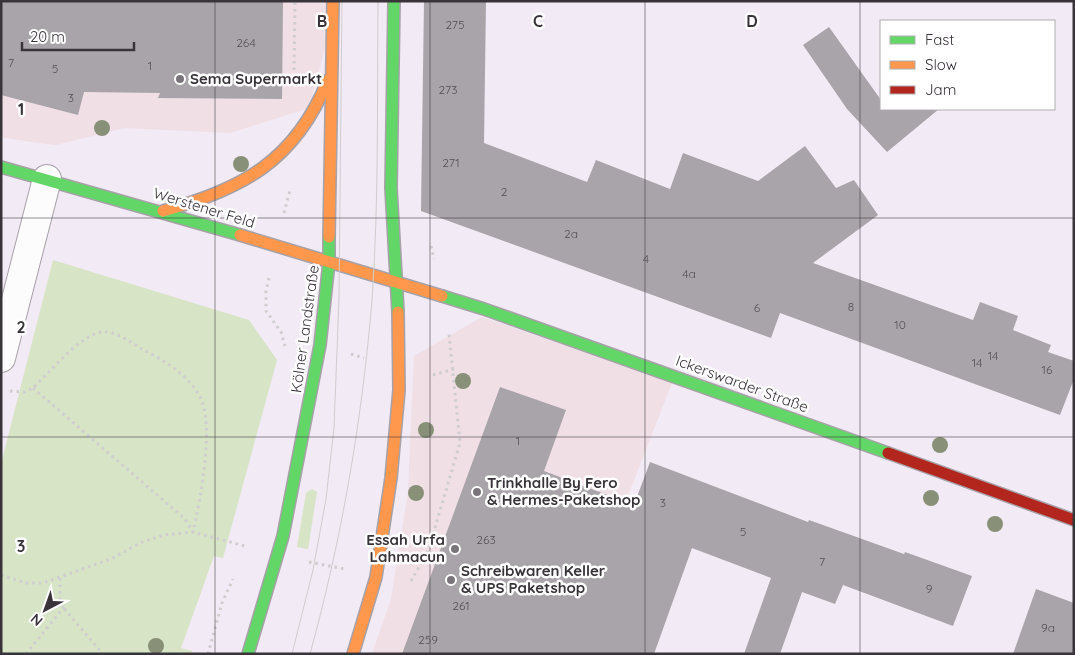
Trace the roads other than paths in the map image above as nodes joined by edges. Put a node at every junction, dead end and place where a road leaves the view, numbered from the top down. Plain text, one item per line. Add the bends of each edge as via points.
1 (333, 1) edge
2 (394, 1) edge
3 (332, 66) junction
4 (1, 167) edge
5 (47, 179) junction
6 (163, 211) junction
7 (329, 262) junction
8 (398, 282) junction
9 (1, 358) edge
10 (1074, 520) edge
11 (248, 654) edge
12 (353, 654) edge

1 - 3 main road, Kölner Landstraße
2 - 8 main road via 391,188
3 - 6 main road via 322,97 281,155 249,179 196,203
3 - 7 main road, Kölner Landstraße
4 - 5 main road, Werstener Feld
5 - 6 main road, Werstener Feld
5 - 9 street
6 - 7 main road, Werstener Feld
7 - 8 main road, Werstener Feld
7 - 11 main road, Kölner Landstraße via 317,366 283,536
8 - 10 main road, Ickerswarder Straße via 500,314
8 - 12 main road via 399,390 391,478 376,577

